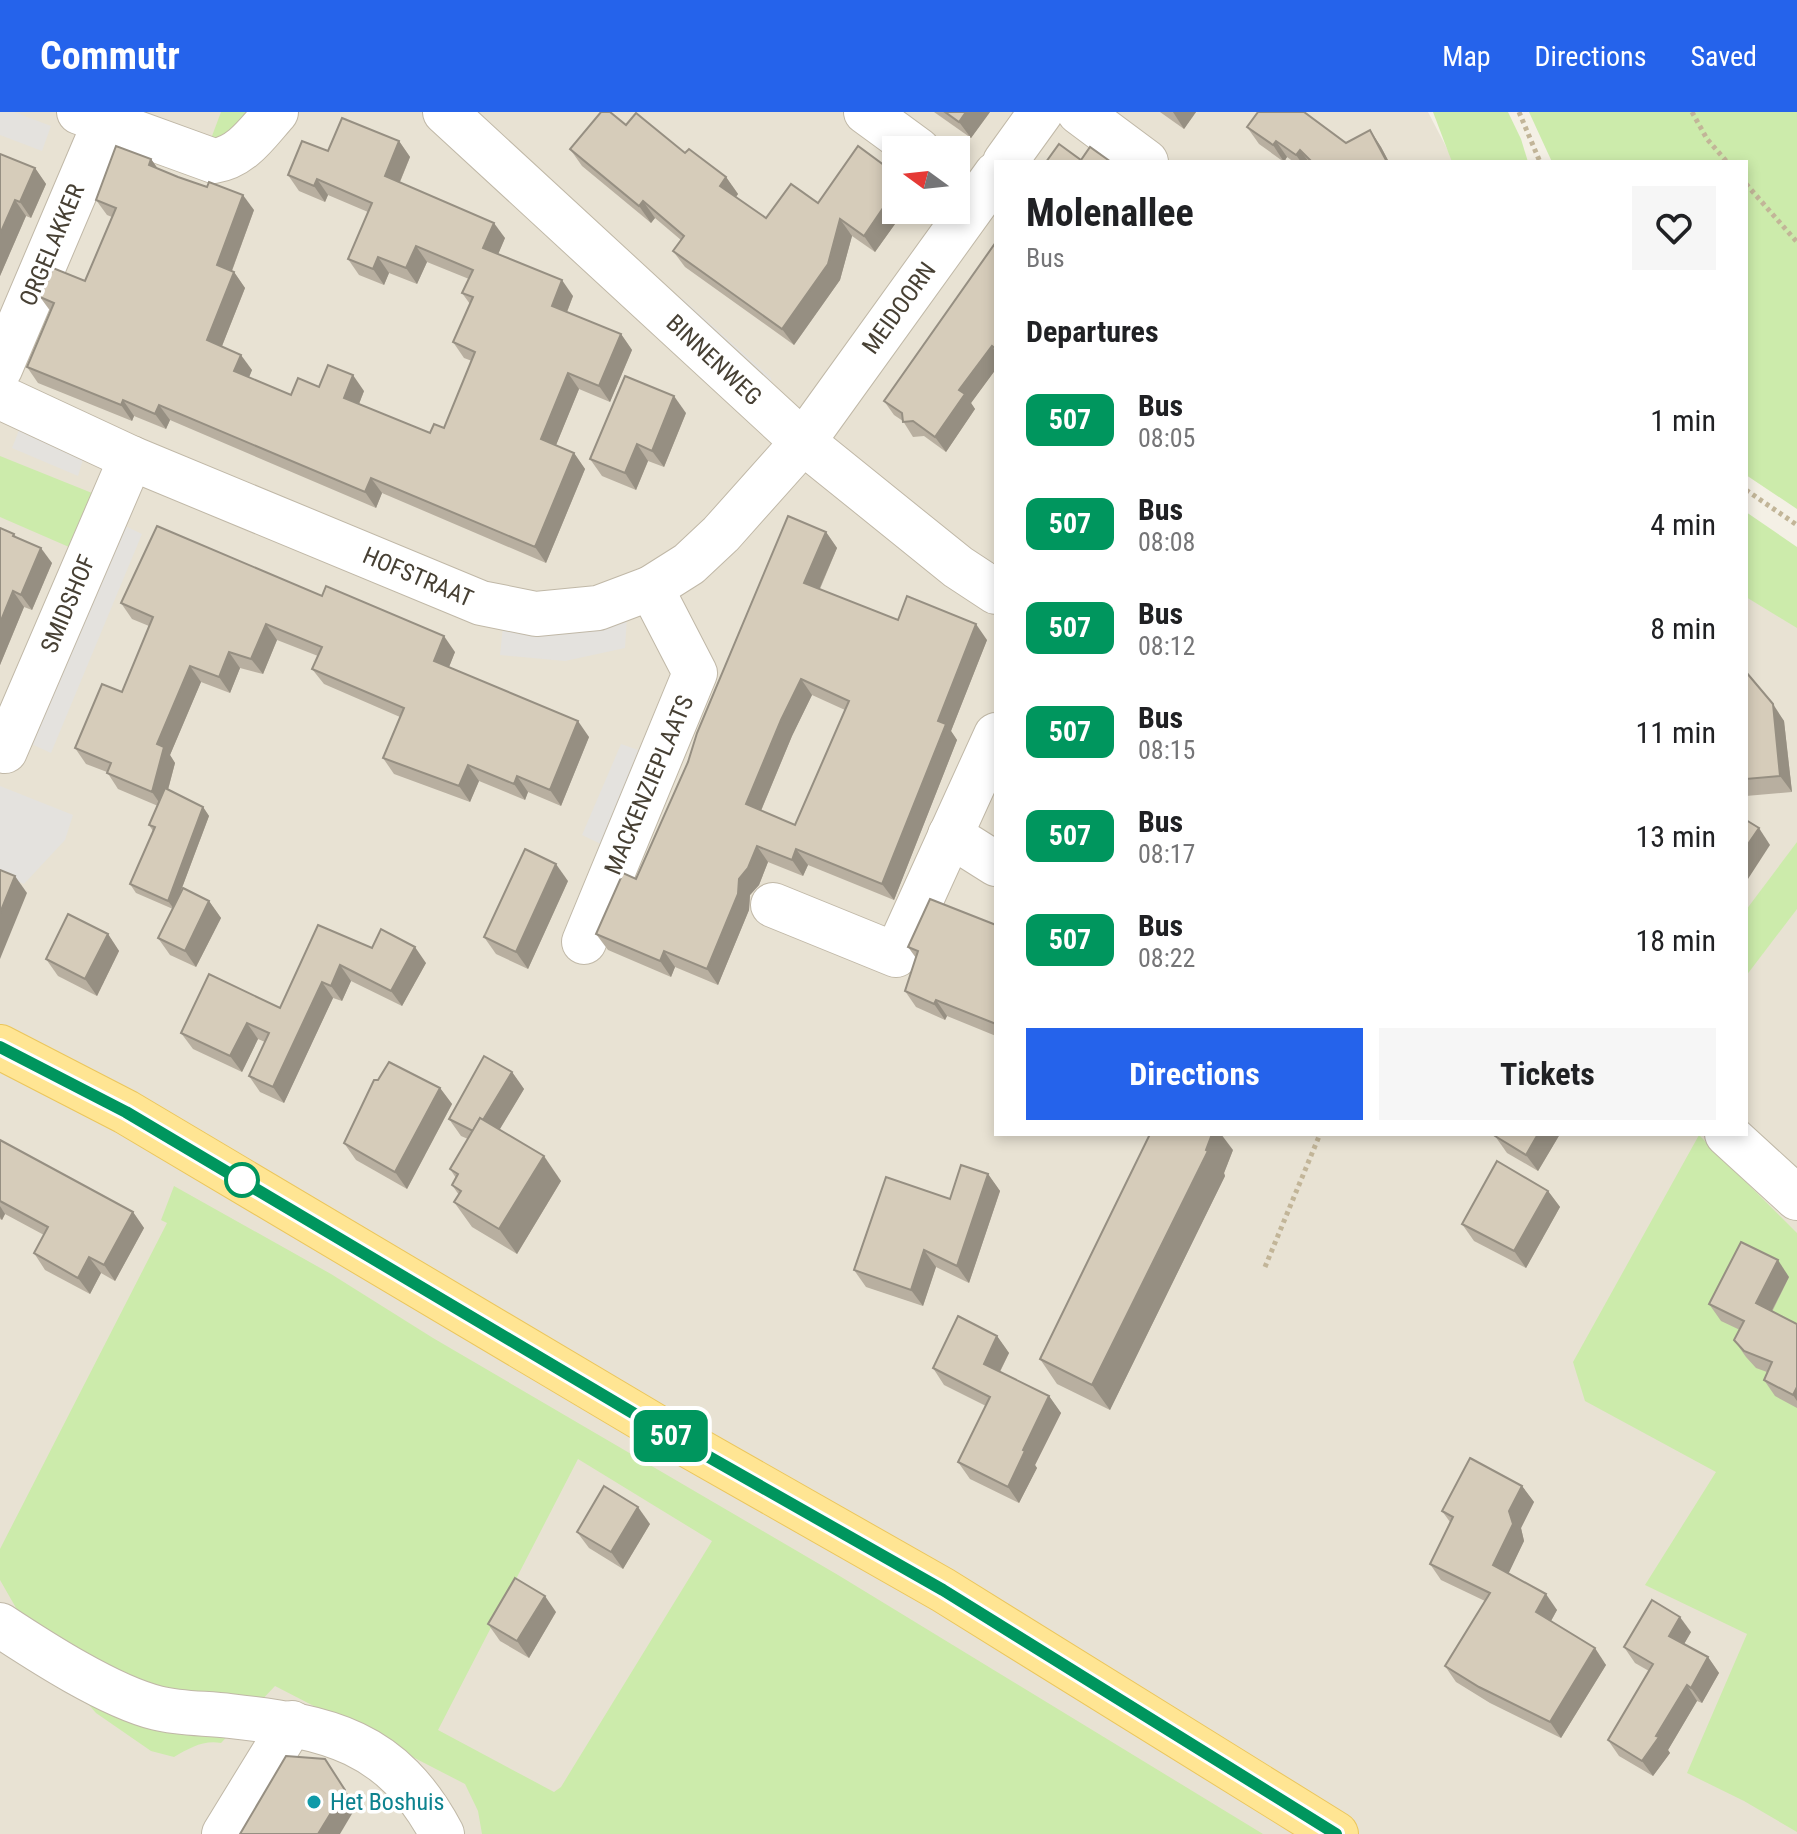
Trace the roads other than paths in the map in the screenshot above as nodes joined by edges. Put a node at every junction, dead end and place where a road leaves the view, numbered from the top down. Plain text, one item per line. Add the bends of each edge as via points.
1 (276, 112) edge
2 (445, 112) edge
3 (866, 112) edge
4 (1041, 112) edge
5 (1079, 112) edge
6 (91, 117) edge
7 (899, 136) edge
8 (999, 160) edge
9 (1143, 160) edge
10 (984, 177) edge
11 (0, 369) edge
12 (0, 397) edge
13 (803, 442) junction
14 (131, 458) junction
15 (651, 588) junction
16 (994, 591) edge
17 (994, 739) edge
18 (5, 751) dead end
19 (950, 835) junction
20 (994, 863) edge
21 (773, 905) dead end
22 (584, 942) dead end
23 (0, 1047) edge
24 (1729, 1136) edge
25 (1797, 1198) edge
26 (0, 1625) edge
27 (292, 1723) junction
28 (224, 1834) edge
29 (442, 1834) edge
30 (1336, 1834) edge

1 - 6 street via 239,153 214,161
2 - 13 street, BINNENWEG
3 - 7 street
4 - 8 street, MEIDOORN
5 - 9 street
6 - 11 street, ORGELAKKER
10 - 13 street, MEIDOORN
12 - 14 street, HOFSTRAAT
13 - 15 street, HOFSTRAAT via 721,534 689,564
13 - 16 street, BINNENWEG
14 - 15 street, HOFSTRAAT via 481,603 536,614 561,613 598,608
14 - 18 street, SMIDSHOF
15 - 22 street, MACKENZIEPLAATS via 695,673
17 - 19 street
19 - 20 street
19 - 21 street via 896,955
23 - 30 main road via 126,1112 651,1424 943,1590
24 - 25 street
26 - 27 street via 73,1669 155,1708
27 - 28 street
27 - 29 street via 333,1733 396,1771 423,1801

